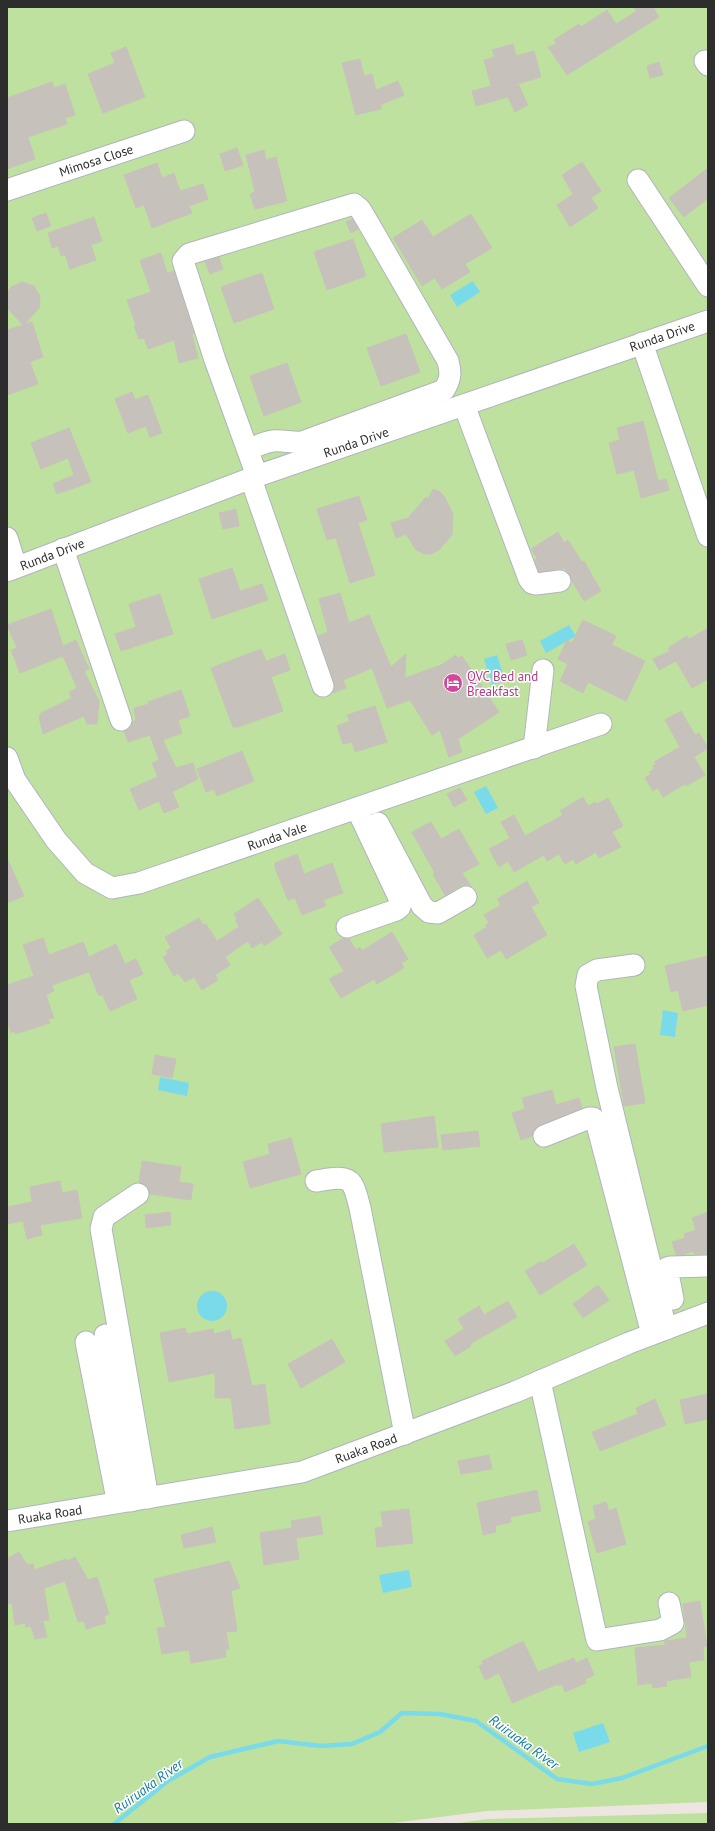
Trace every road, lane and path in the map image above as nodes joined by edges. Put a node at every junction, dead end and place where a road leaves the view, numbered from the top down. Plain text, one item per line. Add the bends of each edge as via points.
1 (184, 131) dead end
2 (638, 180) dead end
3 (7, 190) edge
4 (708, 286) edge
5 (708, 321) edge
6 (642, 343) junction
7 (464, 405) junction
8 (248, 450) junction
9 (257, 476) junction
10 (708, 536) edge
11 (7, 538) edge
12 (63, 549) junction
13 (12, 569) edge
14 (560, 581) dead end
15 (315, 627) dead end
16 (543, 670) dead end
17 (323, 686) dead end
18 (121, 720) dead end
19 (602, 724) dead end
20 (534, 748) junction
21 (7, 758) edge
22 (11, 782) edge
23 (363, 806) junction
24 (466, 897) dead end
25 (347, 927) dead end
26 (634, 965) dead end
27 (544, 1136) dead end
28 (316, 1181) dead end
29 (138, 1194) dead end
30 (87, 1226) dead end
31 (708, 1266) edge
32 (708, 1313) edge
33 (665, 1329) junction
34 (86, 1342) dead end
35 (540, 1381) junction
36 (405, 1434) junction
37 (132, 1501) junction
38 (7, 1521) edge
39 (669, 1604) dead end

1 - 3 street, Mimosa Close
2 - 4 street
5 - 6 street, Runda Drive
6 - 7 street, Runda Drive
6 - 10 street
7 - 9 street, Runda Drive
7 - 14 street via 529,579 536,584
8 - 8 street via 183,261 189,254 354,204 366,219 448,361 451,373 449,383 444,390 302,442 292,444 273,441
8 - 9 street
9 - 12 street, Runda Drive
9 - 15 street
9 - 17 street
11 - 13 street
12 - 13 street, Runda Drive
12 - 18 street
16 - 20 street
19 - 20 street, Runda Vale
20 - 23 street, Runda Vale
21 - 22 street, Runda Vale
22 - 23 street, Runda Vale via 85,873 112,888 139,883
23 - 24 street via 422,906 429,912 438,912
23 - 25 street via 401,902 396,910
26 - 33 street via 597,970 588,975 586,986 610,1102
27 - 33 street via 589,1118 596,1121
28 - 36 street via 339,1178 352,1183 360,1208
29 - 37 street via 104,1217 101,1229
30 - 37 street
31 - 33 street via 667,1268
32 - 33 street, Ruaka Road
33 - 35 street, Ruaka Road
34 - 37 street
35 - 36 street, Ruaka Road
35 - 39 street via 597,1640 660,1630 672,1623
36 - 37 street, Ruaka Road via 302,1472
37 - 38 street, Ruaka Road

